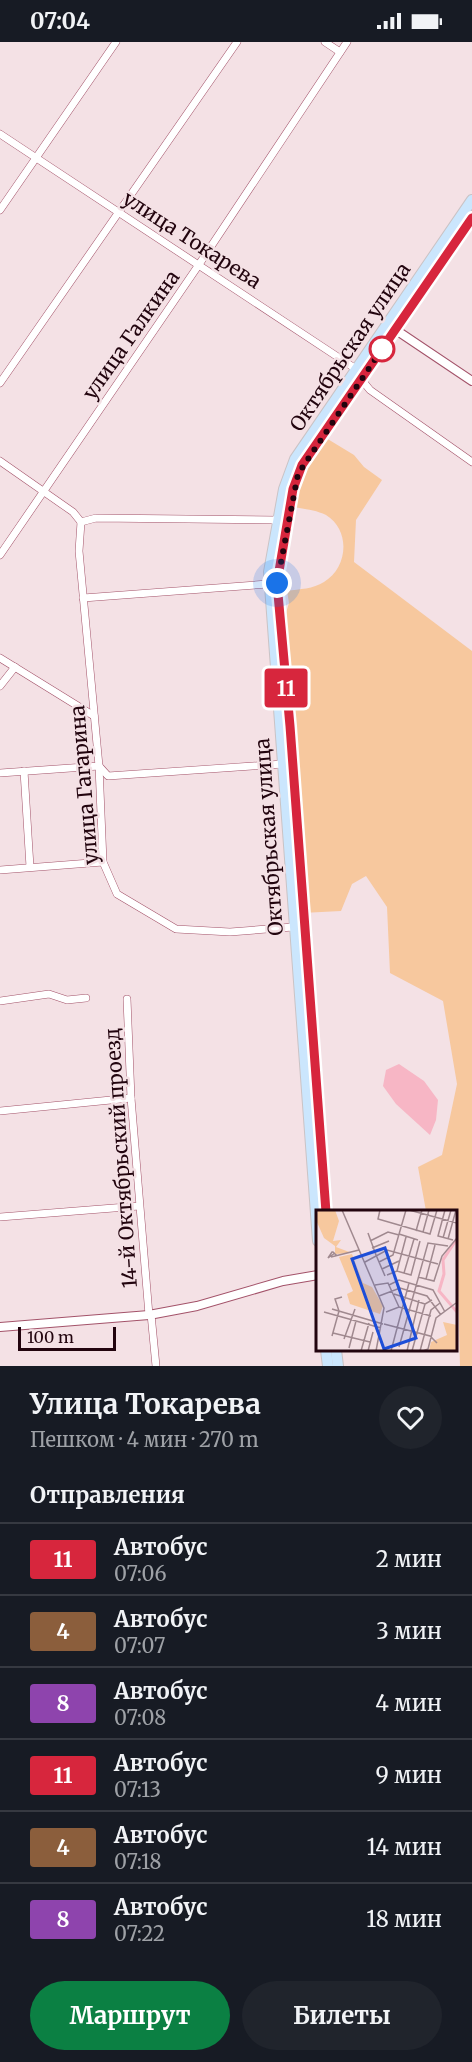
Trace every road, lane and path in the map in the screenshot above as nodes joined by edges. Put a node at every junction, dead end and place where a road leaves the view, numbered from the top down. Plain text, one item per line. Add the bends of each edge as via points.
1 (116, 42) edge
2 (237, 42) edge
3 (325, 42) edge
4 (347, 42) edge
5 (340, 52) junction
6 (0, 134) edge
7 (35, 157) junction
8 (472, 200) edge
9 (0, 210) edge
10 (117, 213) junction
11 (472, 219) edge
12 (198, 266) junction
13 (391, 327) junction
14 (358, 374) junction
15 (472, 381) edge
16 (0, 383) edge
17 (0, 461) edge
18 (472, 462) edge
19 (44, 491) junction
20 (277, 520) junction
21 (81, 522) junction
22 (0, 555) edge
23 (273, 584) junction
24 (83, 598) junction
25 (0, 658) edge
26 (15, 667) junction
27 (0, 686) edge
28 (94, 716) junction
29 (283, 764) junction
30 (99, 766) junction
31 (24, 771) junction
32 (0, 773) edge
33 (103, 862) junction
34 (30, 867) junction
35 (0, 870) edge
36 (292, 927) junction
37 (86, 998) dead end
38 (127, 999) dead end
39 (0, 1001) edge
40 (131, 1098) junction
41 (0, 1111) edge
42 (139, 1206) junction
43 (326, 1210) edge
44 (0, 1217) edge
45 (316, 1217) edge
46 (316, 1275) edge
47 (150, 1315) junction
48 (0, 1327) edge
49 (326, 1351) edge
50 (336, 1351) edge
51 (156, 1366) edge
52 (327, 1366) edge
53 (338, 1366) edge

1 - 7 street
2 - 10 street
3 - 5 street
4 - 5 street, улица Галкина
5 - 12 street, улица Галкина
6 - 7 street, улица Токарева
7 - 9 street
7 - 10 street, улица Токарева
8 - 13 main road, Октябрьская улица
10 - 12 street, улица Токарева
10 - 16 street
11 - 13 main road, Октябрьская улица
12 - 14 street, улица Токарева
12 - 19 street, улица Галкина
13 - 14 main road, Октябрьская улица
13 - 15 street
14 - 18 street, улица Токарева via 370,390
14 - 20 main road, Октябрьская улица via 292,465
14 - 23 main road, Октябрьская улица via 298,474
17 - 19 street
19 - 21 street
19 - 22 street, улица Галкина
20 - 21 street via 96,518
20 - 23 main road, Октябрьская улица
21 - 24 street, улица Гагарина via 78,551
23 - 24 street
23 - 29 main road, Октябрьская улица
23 - 43 main road, Октябрьская улица via 290,726
24 - 28 street, улица Гагарина
25 - 26 street
26 - 27 street
26 - 28 street
28 - 30 street, улица Гагарина
29 - 30 street via 108,776
29 - 36 main road, Октябрьская улица
30 - 31 street
30 - 33 street, улица Гагарина
31 - 32 street
31 - 34 street
33 - 34 street
33 - 36 street, улица Гагарина via 117,894 176,929 230,932
34 - 35 street
36 - 45 main road, Октябрьская улица
37 - 39 street via 67,1000 49,994
38 - 40 street, 14-й Октябрьский проезд
40 - 41 street
40 - 42 street, 14-й Октябрьский проезд
42 - 44 street
42 - 47 street, 14-й Октябрьский проезд
46 - 47 street
47 - 48 street
47 - 51 street, 14-й Октябрьский проезд
49 - 52 main road
50 - 53 main road

